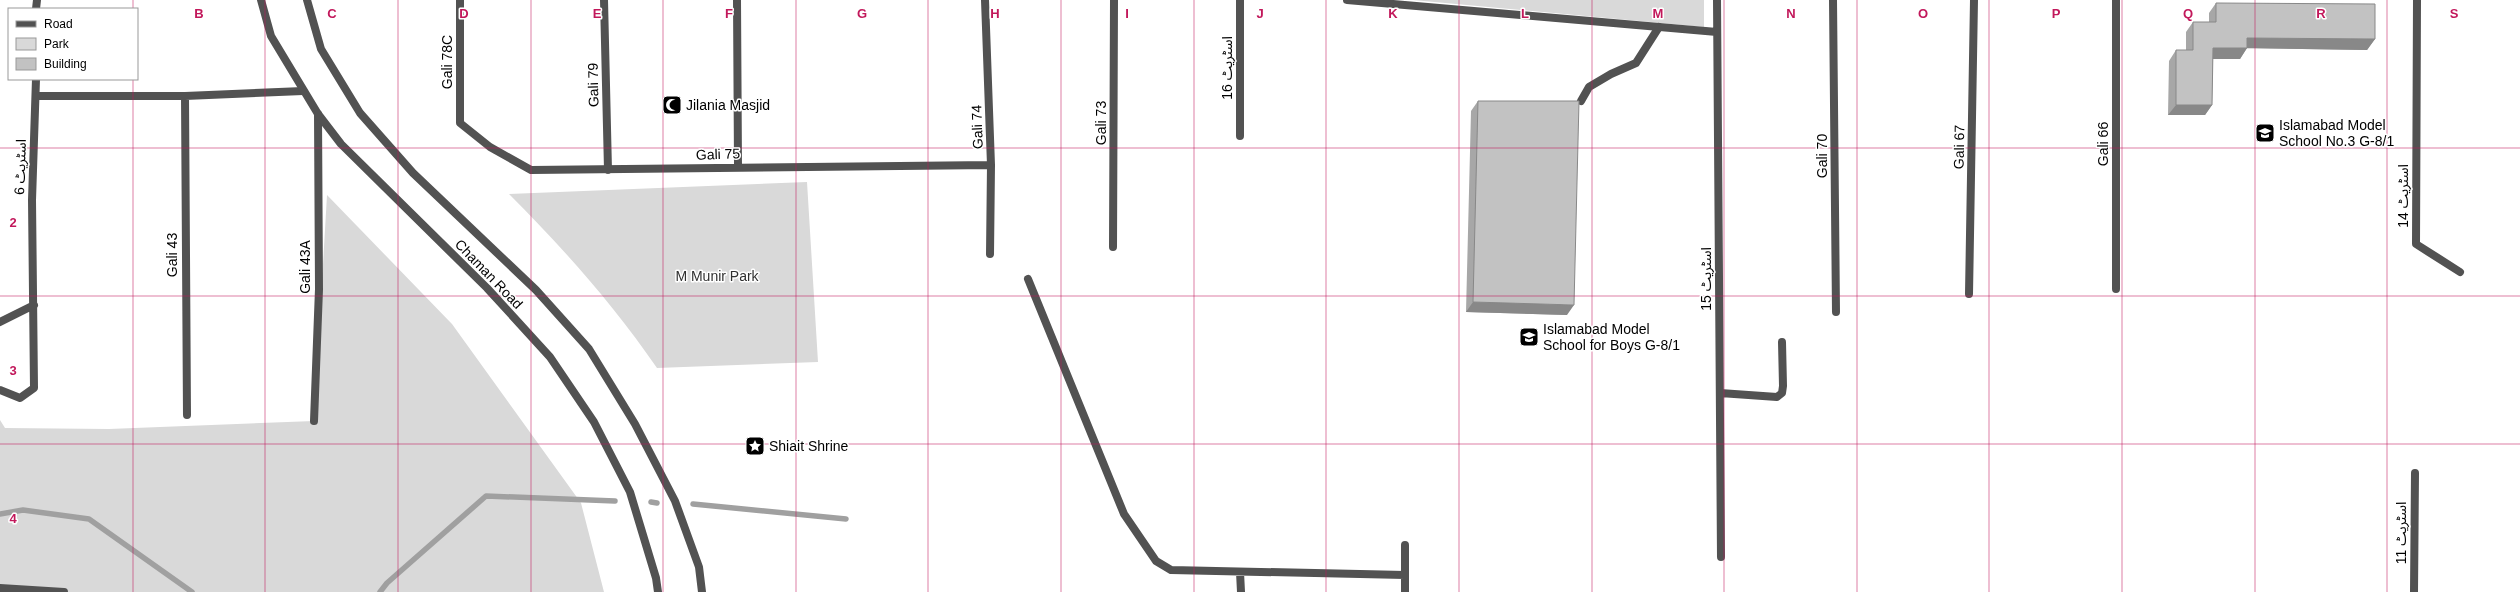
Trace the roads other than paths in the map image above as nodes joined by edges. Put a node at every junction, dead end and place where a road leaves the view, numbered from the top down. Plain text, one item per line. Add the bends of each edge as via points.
1 (261, 0) edge
2 (307, 0) edge
3 (460, 0) edge
4 (604, 0) edge
5 (737, 0) edge
6 (986, 0) edge
7 (1114, 0) edge
8 (1240, 0) edge
9 (1347, 0) edge
10 (1717, 0) edge
11 (1833, 0) edge
12 (1974, 0) edge
13 (2116, 0) edge
14 (2417, 0) edge
15 (1659, 27) junction
16 (1717, 32) junction
17 (36, 80) edge
18 (303, 91) junction
19 (36, 96) junction
20 (185, 96) junction
21 (1581, 101) dead end
22 (318, 114) junction
23 (460, 123) joint
24 (1240, 136) dead end
25 (991, 165) junction
26 (738, 166) junction
27 (608, 170) junction
28 (1113, 247) dead end
29 (990, 254) dead end
30 (2460, 272) dead end
31 (1028, 278) dead end
32 (2116, 289) dead end
33 (1969, 294) dead end
34 (34, 305) junction
35 (1836, 312) dead end
36 (0, 322) edge
37 (1782, 342) dead end
38 (0, 390) edge
39 (1720, 393) junction
40 (187, 415) dead end
41 (314, 421) dead end
42 (2415, 473) dead end
43 (1405, 545) dead end
44 (1721, 557) dead end
45 (1240, 572) junction
46 (1405, 575) junction
47 (0, 588) edge
48 (64, 592) edge
49 (658, 592) edge
50 (702, 592) edge
51 (1241, 592) edge
52 (1405, 592) edge
53 (2414, 592) edge

1 - 18 street, Chaman Road via 271,36
2 - 50 street, Chaman Road via 321,49 360,113 413,173 536,290 589,349 635,424 675,501 699,567
3 - 23 street, Gali 78C
4 - 27 street, Gali 79
5 - 26 street
6 - 25 street, Gali 74
7 - 28 street, Gali 73
8 - 24 street, اسٹریٹ 16
9 - 15 street
10 - 16 street, اسٹریٹ 15
11 - 35 street, Gali 70
12 - 33 street, Gali 67
13 - 32 street, Gali 66
14 - 30 street, اسٹریٹ 14 via 2416,244
15 - 16 street
15 - 21 street via 1636,63 1611,74 1589,88
16 - 39 street, اسٹریٹ 15
17 - 19 street, اسٹریٹ 6
18 - 20 street
18 - 22 street, Chaman Road
19 - 20 street
19 - 34 street, اسٹریٹ 6 via 32,200
20 - 40 street, Gali 43
22 - 41 street, Gali 43A via 319,289
22 - 49 street, Chaman Road via 341,144 487,288 550,357 594,422 630,492
23 - 27 street, Gali 75 via 490,147 531,170
25 - 26 street, Gali 75
25 - 29 street, Gali 74
26 - 27 street, Gali 75
31 - 45 street via 1124,514 1156,561 1171,570
34 - 36 street
34 - 38 street, اسٹریٹ 6 via 34,388 20,398
37 - 39 street via 1782,393 1777,397
39 - 44 street, اسٹریٹ 15
42 - 53 street, اسٹریٹ 11
43 - 46 street
45 - 46 street
45 - 51 street
46 - 52 street
47 - 48 street

